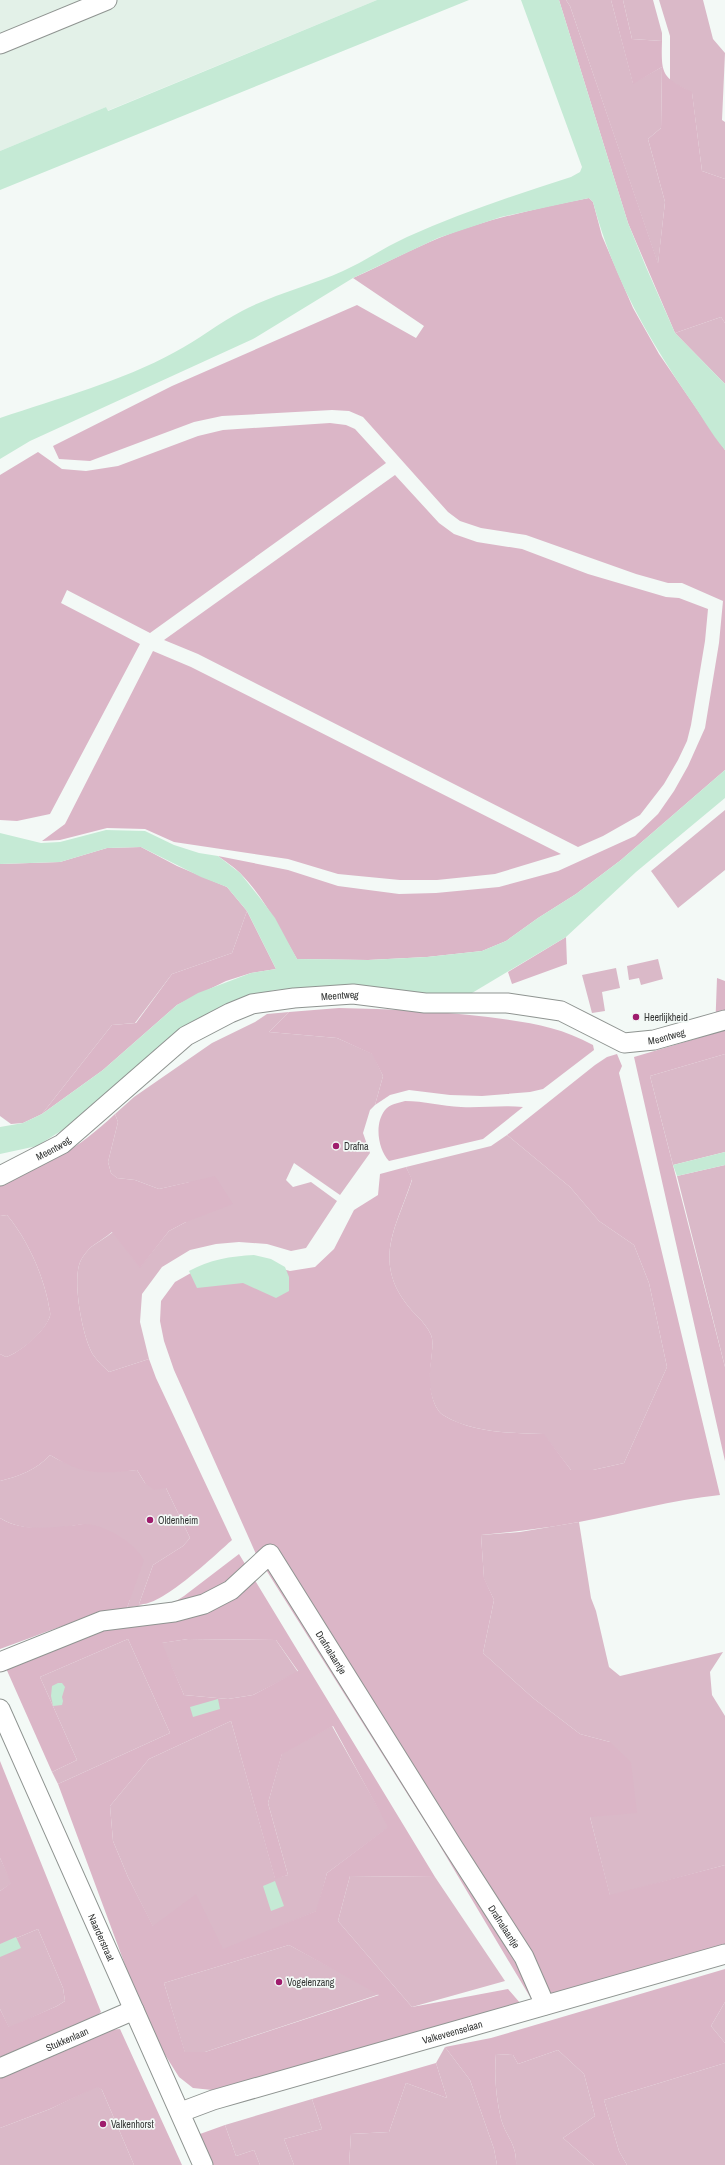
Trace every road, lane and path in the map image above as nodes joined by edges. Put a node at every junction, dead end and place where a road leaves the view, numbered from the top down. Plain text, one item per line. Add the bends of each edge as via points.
1 (107, 0) edge
2 (0, 44) edge
3 (725, 1020) edge
4 (0, 1176) edge
5 (0, 1662) edge
6 (0, 1709) edge
7 (725, 1954) edge
8 (545, 2005) junction
9 (134, 2010) junction
10 (0, 2068) edge
11 (180, 2112) junction
12 (203, 2165) edge

1 - 2 street
3 - 4 street, Meentweg via 654,1040 624,1043 561,1011 507,1003 425,1003 352,994 252,1004 186,1036 62,1144
5 - 8 street, Drafnalaantje via 102,1621 174,1612 204,1604 231,1590 270,1554 524,1957
6 - 9 street, Naarderstraat
7 - 8 street, Valkeveenselaan
8 - 11 street, Valkeveenselaan via 213,2100
9 - 10 street, Stukkenlaan
9 - 11 street, Naarderstraat
11 - 12 street, Naarderstraat

